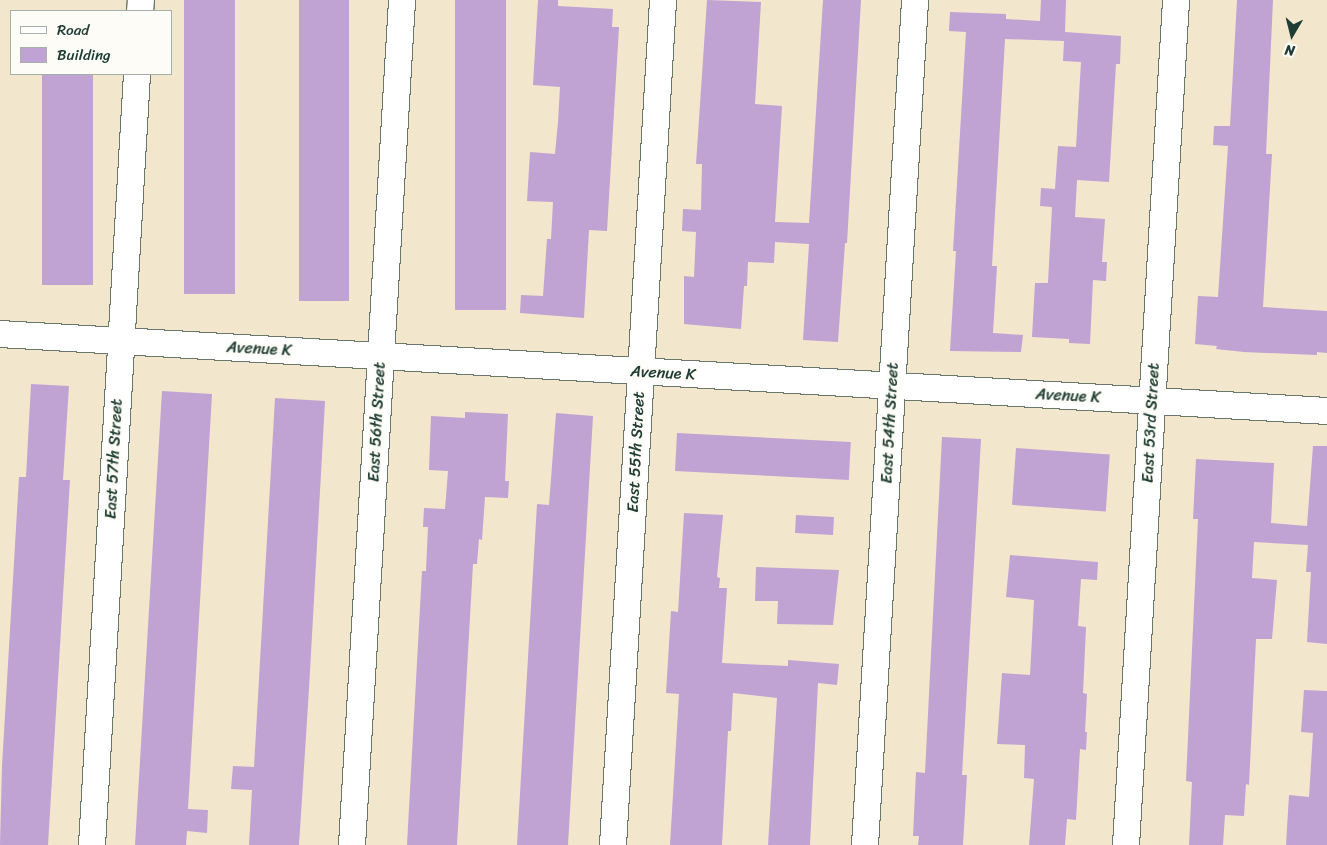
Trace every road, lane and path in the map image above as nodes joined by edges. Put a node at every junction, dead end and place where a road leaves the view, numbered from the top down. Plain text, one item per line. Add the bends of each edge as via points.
1 (402, 0) edge
2 (663, 0) edge
3 (915, 0) edge
4 (1176, 0) edge
5 (137, 75) edge
6 (0, 334) edge
7 (121, 341) junction
8 (381, 356) junction
9 (641, 372) junction
10 (892, 386) junction
11 (1153, 400) junction
12 (1327, 411) edge
13 (92, 845) edge
14 (352, 845) edge
15 (614, 845) edge
16 (865, 845) edge
17 (1126, 845) edge

1 - 8 street, East 56th Street
2 - 9 street, East 55th Street
3 - 10 street, East 54th Street
4 - 11 street, East 53rd Street
5 - 7 street, East 57th Street
6 - 7 street, Avenue K
7 - 8 street, Avenue K
7 - 13 street, East 57th Street
8 - 9 street, Avenue K
8 - 14 street, East 56th Street
9 - 10 street, Avenue K
9 - 15 street, East 55th Street
10 - 11 street, Avenue K
10 - 16 street, East 54th Street
11 - 12 street, Avenue K
11 - 17 street, East 53rd Street

